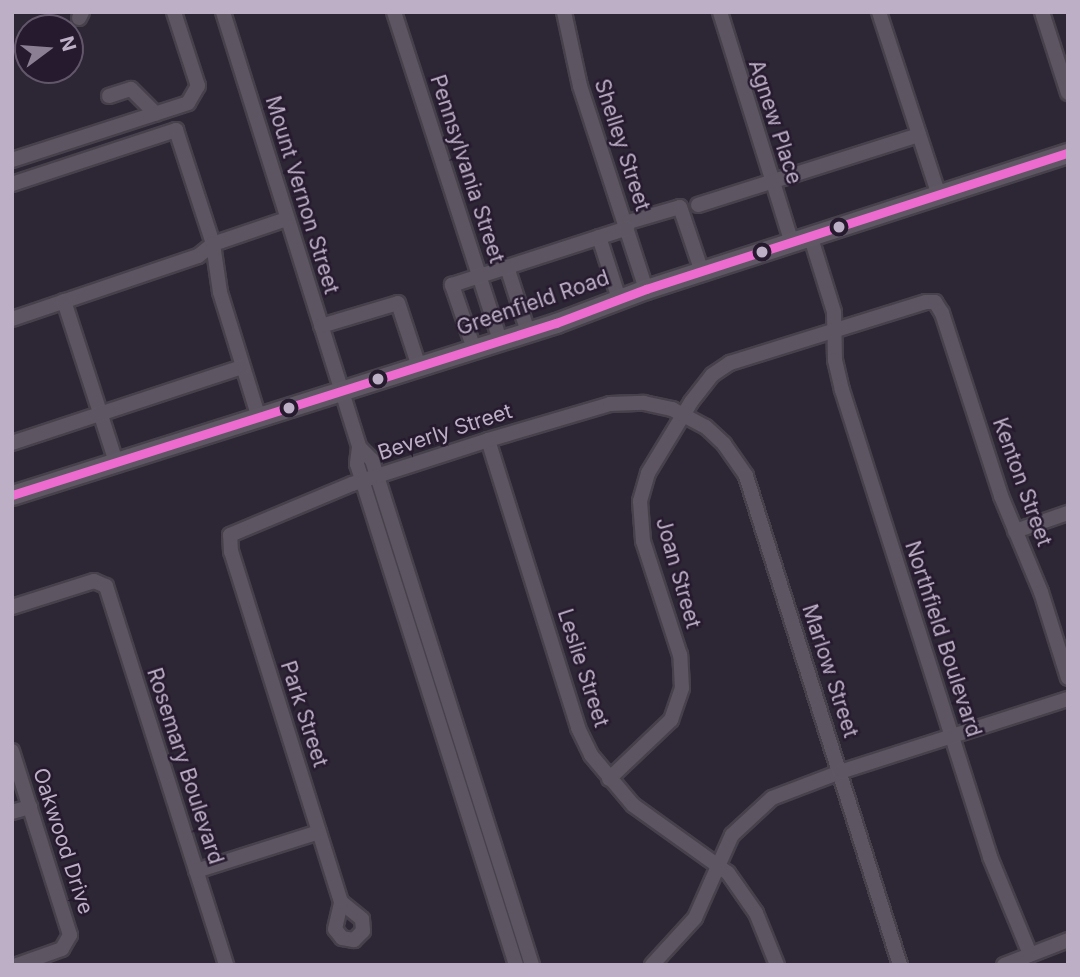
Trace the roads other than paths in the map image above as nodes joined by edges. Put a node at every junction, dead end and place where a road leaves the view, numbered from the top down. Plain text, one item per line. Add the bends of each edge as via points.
1 (174, 12) edge
2 (223, 12) edge
3 (394, 12) edge
4 (564, 12) edge
5 (720, 12) edge
6 (879, 12) edge
7 (1042, 12) edge
8 (1068, 93) edge
9 (109, 96) dead end
10 (156, 114) junction
11 (919, 135) junction
12 (1068, 153) edge
13 (12, 160) edge
14 (773, 182) junction
15 (12, 184) edge
16 (939, 196) junction
17 (698, 205) dead end
18 (287, 219) junction
19 (626, 226) junction
20 (598, 237) junction
21 (802, 241) junction
22 (213, 244) junction
23 (507, 267) junction
24 (702, 272) junction
25 (480, 276) junction
26 (646, 289) junction
27 (619, 299) junction
28 (64, 301) junction
29 (935, 302) joint
30 (12, 319) edge
31 (321, 326) junction
32 (527, 329) junction
33 (835, 331) junction
34 (499, 338) junction
35 (473, 346) junction
36 (418, 364) junction
37 (242, 367) junction
38 (341, 389) junction
39 (101, 414) junction
40 (684, 414) junction
41 (258, 415) junction
42 (488, 440) junction
43 (12, 443) edge
44 (116, 462) junction
45 (370, 478) junction
46 (12, 495) edge
47 (1068, 513) edge
48 (1015, 531) junction
49 (228, 538) joint
50 (12, 607) edge
51 (1068, 678) edge
52 (1068, 699) edge
53 (952, 736) junction
54 (12, 751) edge
55 (840, 772) junction
56 (609, 779) junction
57 (30, 807) junction
58 (12, 812) edge
59 (319, 832) junction
60 (485, 839) junction
61 (718, 864) junction
62 (196, 871) junction
63 (341, 902) dead end
64 (1068, 940) edge
65 (1030, 954) junction
66 (17, 965) edge
67 (226, 965) edge
68 (516, 965) edge
69 (531, 965) edge
70 (652, 965) edge
71 (777, 965) edge
72 (901, 965) edge
73 (1004, 965) edge

1 - 10 street via 198,93 188,103
2 - 18 street, Mount Vernon Street
3 - 25 street, Pennsylvania Street
4 - 19 street, Shelley Street via 580,86
5 - 14 street, Agnew Place
6 - 11 street
7 - 8 street
9 - 10 street via 131,89
10 - 13 street
11 - 14 street
11 - 16 street
12 - 16 main road, Greenfield Road
14 - 17 street
14 - 21 street, Agnew Place
15 - 22 street via 177,130
16 - 21 main road, Greenfield Road
18 - 22 street
18 - 31 street, Mount Vernon Street
19 - 20 street
19 - 24 street via 680,207
19 - 26 street, Shelley Street
20 - 23 street
20 - 27 street
21 - 24 main road, Greenfield Road
21 - 33 street, Agnew Place via 832,304
22 - 28 street via 198,256
22 - 37 street via 214,268
23 - 25 street
23 - 32 street
24 - 26 main road, Greenfield Road
25 - 34 street, Pennsylvania Street
25 - 35 street via 453,285
26 - 27 main road, Greenfield Road
27 - 32 main road, Greenfield Road
28 - 30 street
28 - 39 street
29 - 33 street, Joan Street
29 - 48 street, Kenton Street
31 - 36 street via 398,303
31 - 38 street, Mount Vernon Street
32 - 34 main road, Greenfield Road
33 - 40 street, Joan Street via 724,366 705,381
33 - 53 street, Northfield Boulevard via 839,379
34 - 35 main road, Greenfield Road
35 - 36 main road, Greenfield Road
36 - 38 main road, Greenfield Road
37 - 39 street
37 - 41 street
38 - 41 main road, Greenfield Road
38 - 45 street, Mount Vernon Street
39 - 43 street
39 - 44 street
40 - 42 street, Beverly Street via 644,403 610,404
40 - 55 street, Marlow Street via 724,444 746,476
40 - 56 street, Joan Street via 648,473 640,514 643,541 680,656 682,688 671,720
41 - 44 main road, Greenfield Road
42 - 45 street, Beverly Street
42 - 56 street, Leslie Street via 578,728
44 - 46 main road, Greenfield Road
45 - 49 street, Beverly Street via 236,529
45 - 60 street, Mount Vernon Street
47 - 48 street
48 - 51 street, Kenton Street
49 - 59 street, Park Street
50 - 62 street, Rosemary Boulevard via 102,582
52 - 53 street
53 - 55 street
53 - 65 street, Northfield Boulevard via 990,857
54 - 57 street, Oakwood Drive
55 - 61 street via 760,806 732,835
55 - 72 street, Marlow Street
56 - 61 street, Leslie Street via 647,816
57 - 58 street
57 - 66 street, Oakwood Drive via 69,928 68,944
59 - 62 street
59 - 63 street, Park Street
60 - 68 street
60 - 69 street
61 - 70 street via 695,918
61 - 71 street, Leslie Street via 752,905
62 - 67 street, Rosemary Boulevard
64 - 65 street
65 - 73 street

